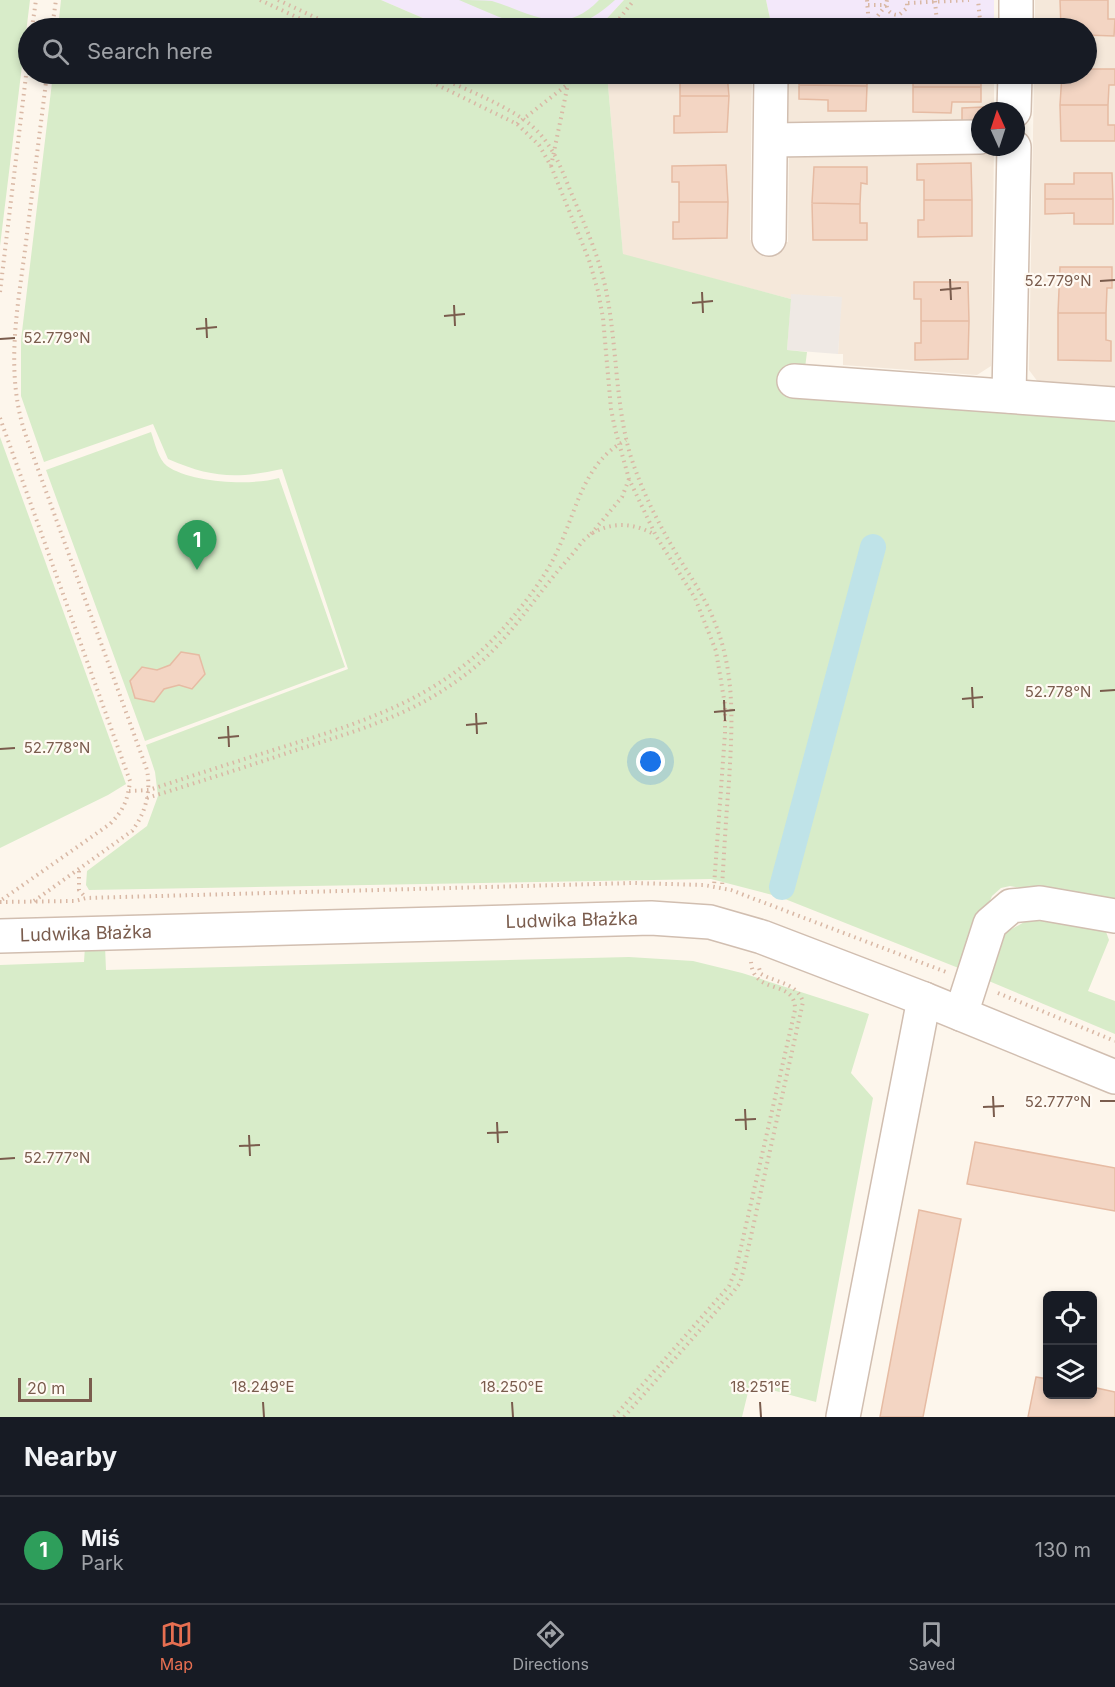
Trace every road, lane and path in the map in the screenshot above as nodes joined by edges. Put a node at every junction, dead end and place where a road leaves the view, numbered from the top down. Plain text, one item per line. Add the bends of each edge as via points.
1 (36, 0) edge
2 (56, 0) edge
3 (260, 0) edge
4 (278, 0) edge
5 (634, 0) edge
6 (969, 0) edge
7 (978, 0) edge
8 (1016, 0) edge
9 (935, 1) edge
10 (908, 2) edge
11 (868, 3) edge
12 (886, 3) edge
13 (33, 18) edge
14 (53, 18) edge
15 (299, 18) edge
16 (317, 18) edge
17 (620, 18) edge
18 (869, 18) edge
19 (875, 18) edge
20 (937, 18) edge
21 (980, 18) edge
22 (1016, 18) edge
23 (25, 84) edge
24 (45, 84) edge
25 (435, 84) edge
26 (454, 84) edge
27 (568, 84) joint
28 (771, 84) edge
29 (1015, 84) edge
30 (1014, 102) edge
31 (524, 119) junction
32 (517, 124) junction
33 (971, 137) edge
34 (771, 140) junction
35 (555, 153) junction
36 (1014, 156) edge
37 (551, 166) junction
38 (769, 240) dead end
39 (0, 292) edge
40 (794, 381) dead end
41 (1009, 396) junction
42 (1115, 405) edge
43 (0, 418) edge
44 (626, 440) junction
45 (619, 444) junction
46 (629, 478) junction
47 (590, 534) junction
48 (656, 536) junction
49 (149, 789) junction
50 (129, 790) junction
51 (147, 798) junction
52 (79, 870) junction
53 (714, 886) dead end
54 (722, 888) dead end
55 (86, 898) dead end
56 (0, 901) edge
57 (34, 901) dead end
58 (1115, 916) edge
59 (0, 936) edge
60 (762, 937) junction
61 (924, 999) junction
62 (961, 1014) junction
63 (1115, 1077) edge
64 (614, 1417) edge
65 (624, 1417) edge
66 (843, 1417) edge

1 - 13 path
2 - 14 path
3 - 15 path
4 - 16 path
5 - 17 path
6 - 9 path
7 - 21 path
8 - 22 street
9 - 10 path
9 - 20 path
10 - 12 path via 899,15 894,15
11 - 12 path
11 - 18 path
12 - 19 path
23 - 39 path
24 - 49 path via 14,339 14,391 18,414 147,770
25 - 32 path
26 - 31 path
27 - 31 path
27 - 35 path
28 - 34 street
29 - 30 street
31 - 32 path
31 - 35 path
32 - 37 path via 539,145
33 - 34 street
34 - 38 street
35 - 37 path
35 - 44 path via 588,232 606,289
36 - 41 street
37 - 45 path via 580,234 598,291 611,409
40 - 41 street
41 - 42 street
43 - 50 path via 128,772
44 - 45 path
44 - 54 path via 650,508 702,595 724,649 733,705
45 - 46 path
45 - 49 path via 609,450 591,473 545,573 496,636 457,670 414,699 371,719
46 - 47 path via 622,497
46 - 48 path
47 - 48 path via 622,524 644,528
47 - 51 path via 501,641 440,693 372,726
48 - 53 path via 699,607 722,678 725,733
49 - 50 path
49 - 51 path
50 - 56 path via 121,813 110,824
51 - 52 path via 132,831
52 - 55 path via 79,890
52 - 57 path
58 - 62 street via 1040,903 1011,906 990,924
59 - 60 street, Ludwika Błażka via 651,918 710,922
60 - 61 street, Ludwika Błażka
60 - 64 path via 751,961 756,979 788,992 795,1010 736,1269 729,1286
60 - 65 path via 758,963 761,974 791,986 803,1002 740,1283
61 - 62 street, Ludwika Błażka
61 - 66 street
62 - 63 street, Ludwika Błażka

